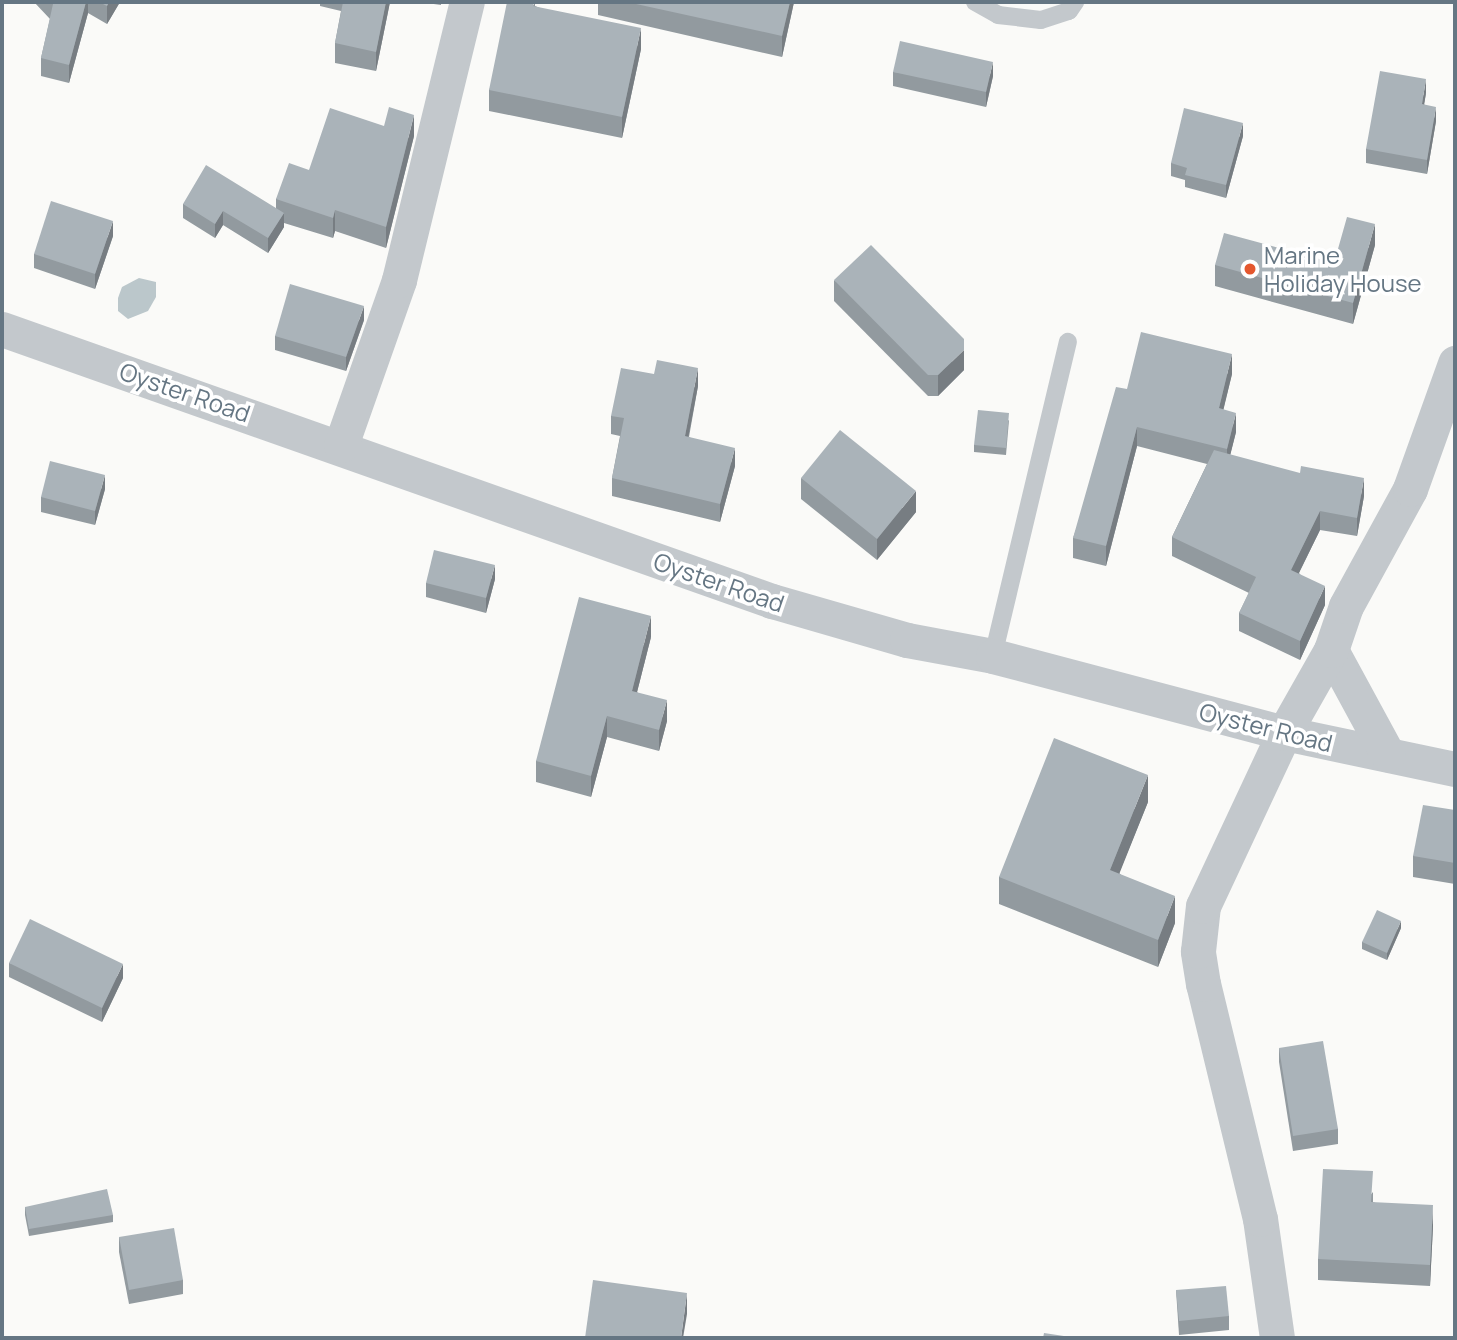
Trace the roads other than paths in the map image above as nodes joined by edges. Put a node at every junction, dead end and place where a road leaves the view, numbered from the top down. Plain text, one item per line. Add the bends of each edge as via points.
1 (467, 2) edge
2 (975, 2) edge
3 (1075, 2) edge
4 (2, 329) edge
5 (1068, 342) dead end
6 (1455, 363) edge
7 (341, 445) junction
8 (1331, 650) junction
9 (993, 656) junction
10 (1284, 733) junction
11 (1388, 755) junction
12 (1455, 769) edge
13 (1277, 1338) edge

1 - 7 street via 399,280
2 - 3 lane via 998,15 1041,20 1069,11
4 - 7 street, Oyster Road
5 - 9 lane
6 - 8 street via 1410,489 1346,606
7 - 9 street, Oyster Road via 772,601 907,640
8 - 10 street
8 - 11 street
9 - 10 street, Oyster Road
10 - 11 street, Oyster Road
10 - 13 street via 1203,906 1198,951 1261,1219
11 - 12 street, Oyster Road

